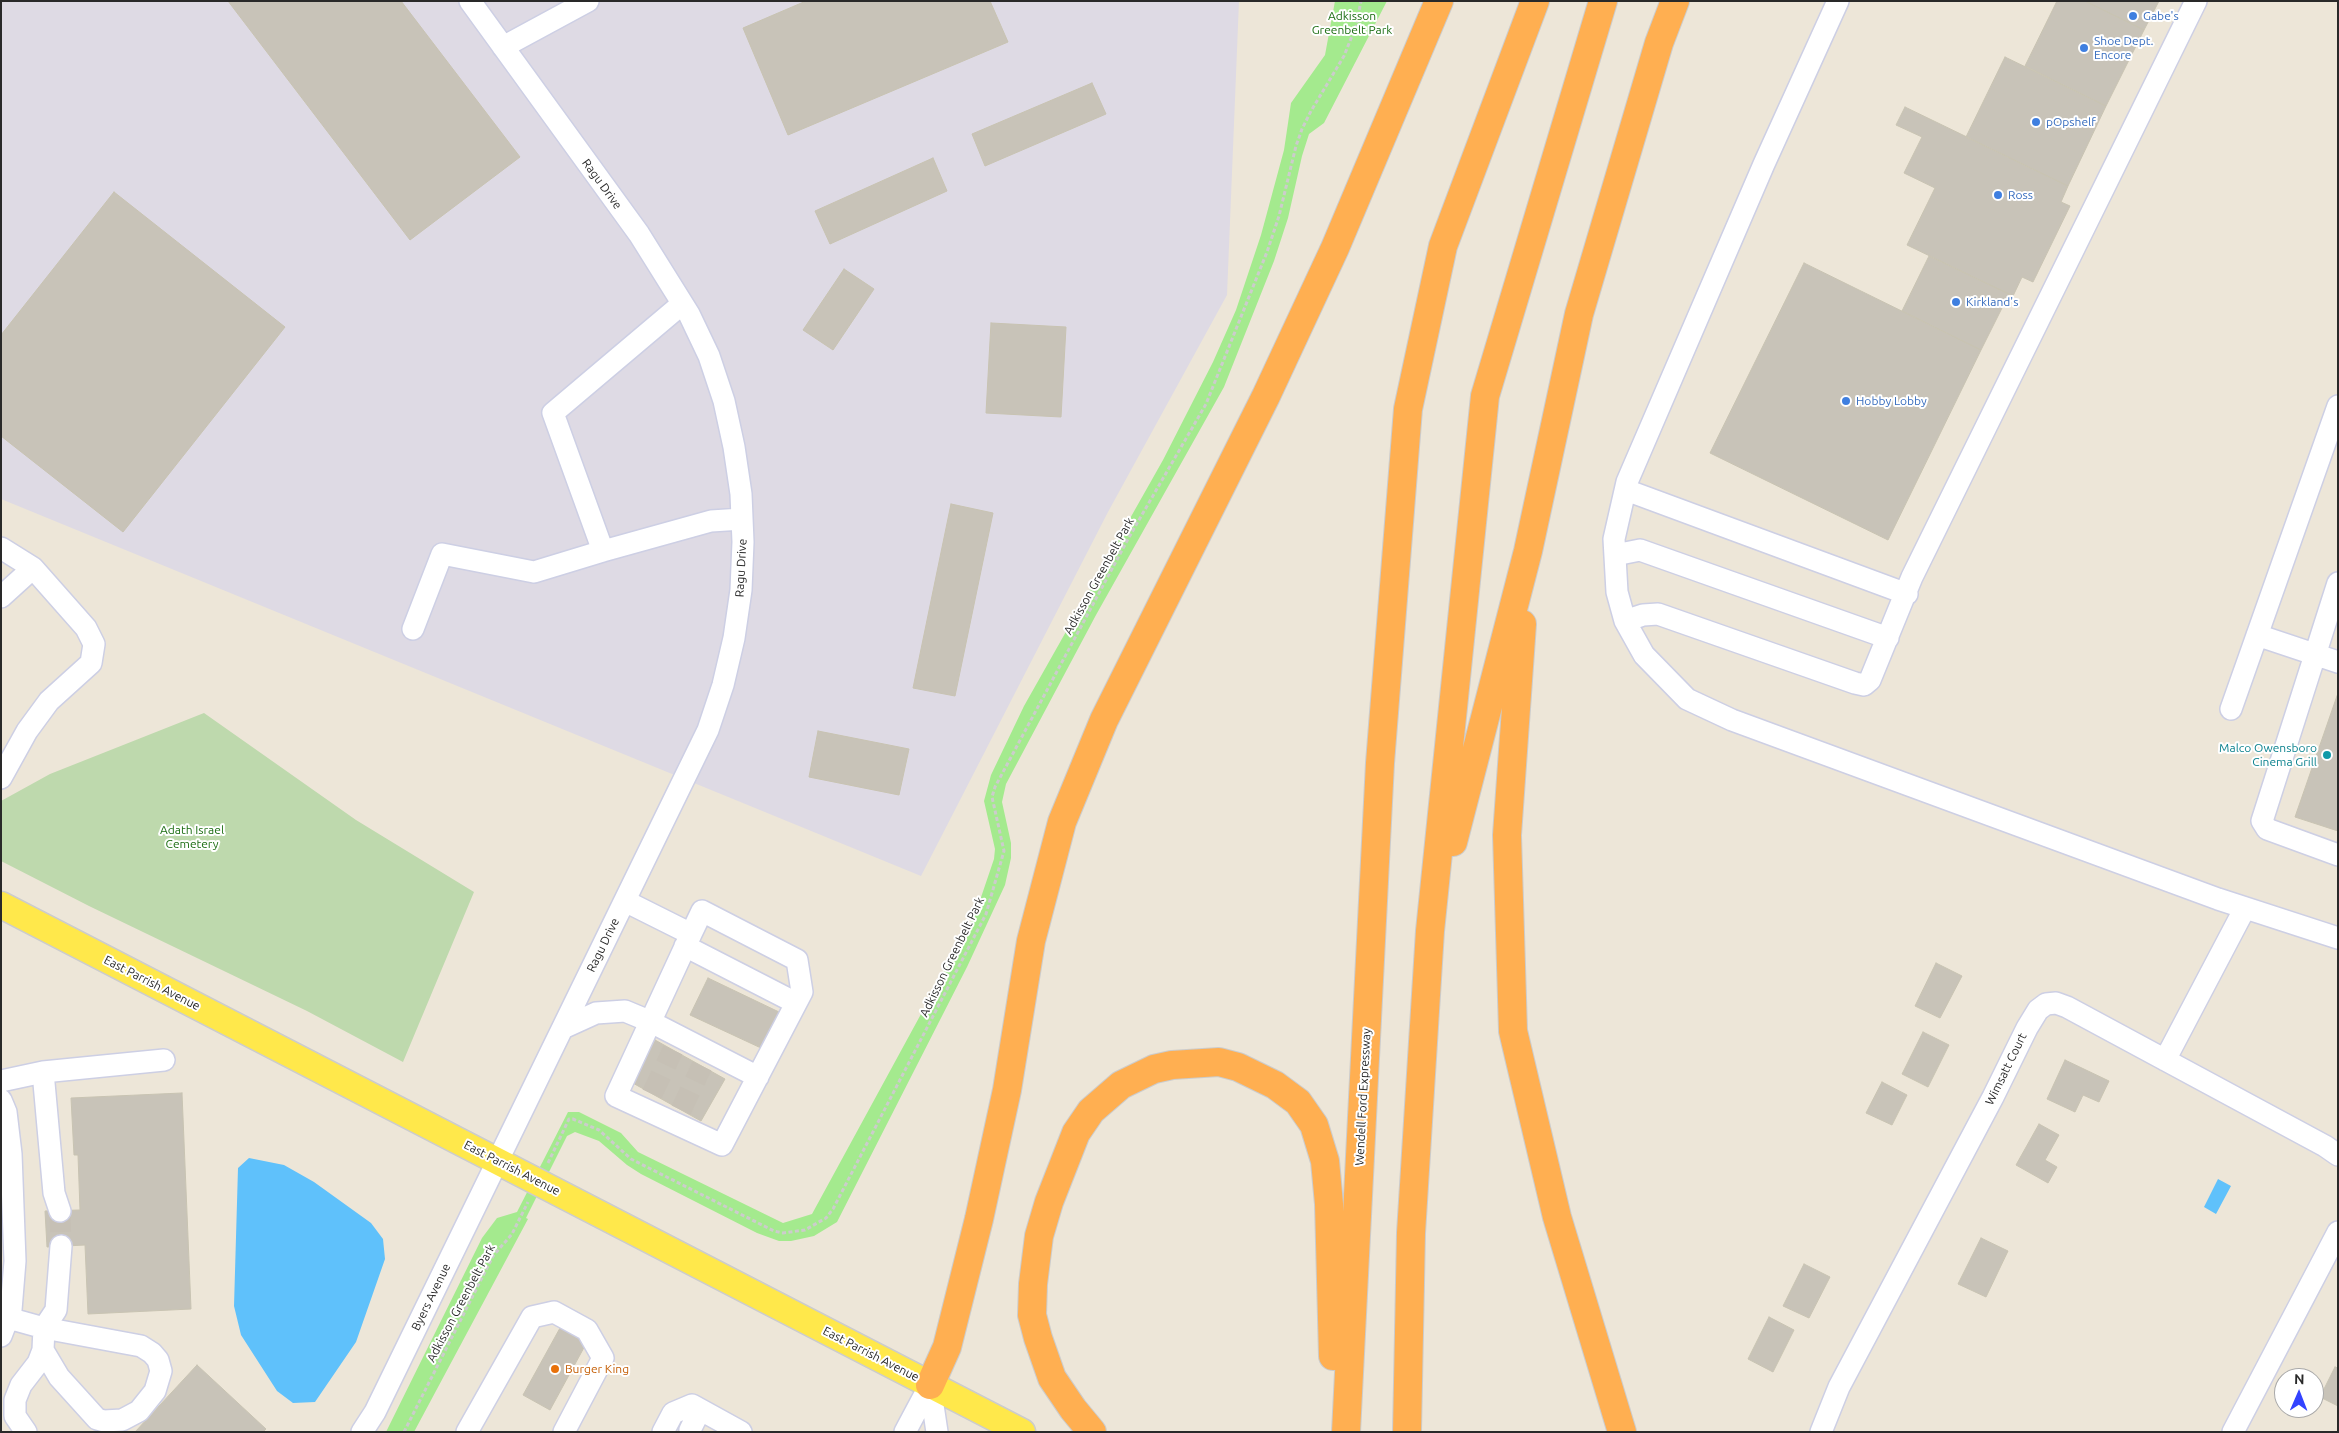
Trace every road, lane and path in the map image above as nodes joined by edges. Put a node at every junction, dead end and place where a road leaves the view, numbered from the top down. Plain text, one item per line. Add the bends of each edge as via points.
1 (470, 1) edge
2 (588, 1) edge
3 (1361, 1) edge
4 (1439, 1) edge
5 (1603, 1) edge
6 (1675, 1) edge
7 (1838, 1) edge
8 (2196, 1) edge
9 (1533, 5) edge
10 (503, 47) junction
11 (682, 304) junction
12 (2338, 406) edge
13 (1626, 490) junction
14 (742, 519) junction
15 (1, 548) edge
16 (603, 551) junction
17 (1528, 551) junction
18 (1614, 555) junction
19 (32, 568) junction
20 (2338, 583) edge
21 (1907, 594) junction
22 (1, 597) edge
23 (1624, 621) junction
24 (413, 629) dead end
25 (2257, 635) junction
26 (1888, 638) junction
27 (2314, 654) junction
28 (2338, 662) edge
29 (2231, 708) dead end
30 (2, 777) edge
31 (2338, 855) edge
32 (625, 901) junction
33 (1, 905) edge
34 (2245, 908) junction
35 (1430, 931) junction
36 (2338, 938) edge
37 (688, 940) junction
38 (796, 1003) junction
39 (649, 1021) junction
40 (563, 1028) junction
41 (164, 1060) dead end
42 (2165, 1060) junction
43 (43, 1072) junction
44 (758, 1077) junction
45 (1, 1080) edge
46 (1, 1100) edge
47 (2338, 1155) edge
48 (498, 1161) junction
49 (539, 1182) junction
50 (60, 1210) tunnel mouth
51 (2338, 1232) edge
52 (61, 1246) tunnel mouth
53 (4, 1324) edge
54 (44, 1328) junction
55 (43, 1350) junction
56 (930, 1385) junction
57 (717, 1426) edge
58 (26, 1432) edge
59 (362, 1432) edge
60 (404, 1432) edge
61 (467, 1432) edge
62 (564, 1432) edge
63 (663, 1432) edge
64 (905, 1432) edge
65 (937, 1432) edge
66 (1022, 1432) edge
67 (1092, 1432) edge
68 (1335, 1432) edge
69 (1346, 1432) edge
70 (1407, 1432) edge
71 (1622, 1432) edge
72 (1821, 1432) edge
73 (2233, 1432) edge

1 - 10 street, Ragu Drive
2 - 10 street
3 - 49 path, Adkisson Greenbelt Park via 1356,26 1344,56 1302,129 1267,252 1206,404 1128,539 995,787 992,797 1004,851 986,914 833,1209 826,1218 805,1230 774,1231 631,1158 599,1130 573,1118 568,1119
4 - 56 highway via 1335,248 1266,396 1104,720 1062,822 1031,941 1007,1090 979,1219 947,1347
5 - 35 highway via 1485,396
6 - 17 highway via 1659,43 1579,314
7 - 13 street via 1764,164
8 - 21 street via 1912,577
9 - 69 highway, Wendell Ford Expressway via 1443,246 1408,409 1380,763
10 - 11 street, Ragu Drive via 639,234
11 - 14 street, Ragu Drive via 709,356 724,401 734,447
11 - 16 street via 553,413
12 - 25 street
13 - 18 street via 1614,539
13 - 21 street
14 - 16 street via 711,521
14 - 32 street, Ragu Drive via 741,590 723,685 708,730
15 - 19 street
16 - 24 street via 534,572 442,554
17 - 35 highway
17 - 71 highway via 1507,836 1513,1031 1557,1217
18 - 23 street via 1617,592
18 - 26 street via 1640,550
19 - 22 street
19 - 30 street via 86,628 94,644 91,662 49,701 27,731
20 - 27 street
21 - 26 street
23 - 26 street via 1658,614 1864,685 1870,680
23 - 34 street via 1644,654 1687,699 1732,720
25 - 27 street
25 - 29 street
27 - 28 street
27 - 31 street via 2262,821 2268,829
32 - 37 street
32 - 40 street, Ragu Drive
33 - 48 main road, East Parrish Avenue
34 - 36 street
34 - 42 street
35 - 70 highway via 1411,1232
37 - 38 street
37 - 38 street via 702,911 797,960 802,992
37 - 39 street
38 - 44 street
39 - 40 street via 626,1011 596,1013
39 - 44 street via 676,1043 705,1059
39 - 44 street via 616,1096 649,1102 678,1116 722,1145
40 - 48 street, Ragu Drive
41 - 43 street
42 - 47 street, Wimsatt Court
42 - 72 street, Wimsatt Court via 2067,1007 2046,1004 2038,1010 1839,1387
43 - 45 street
43 - 50 street via 54,1193
46 - 53 street via 6,1112 11,1154 15,1261 12,1310
48 - 49 main road, East Parrish Avenue
48 - 59 street, Byers Avenue via 375,1412
49 - 56 main road, East Parrish Avenue
49 - 60 path, Adkisson Greenbelt Park via 512,1234 493,1256
51 - 73 street
52 - 54 street via 56,1310
53 - 54 street
54 - 55 street
54 - 55 street via 142,1346 158,1360 161,1371 155,1391 132,1416 112,1421 97,1419 59,1377
55 - 58 street via 15,1400 15,1416
56 - 64 street
56 - 65 street
56 - 66 main road, East Parrish Avenue
57 - 63 street via 692,1405 673,1413
61 - 62 street via 532,1316 554,1312 587,1330 603,1358
67 - 68 highway via 1052,1378 1032,1315 1039,1236 1049,1202 1076,1133 1091,1111 1120,1085 1154,1069 1219,1062 1254,1073 1298,1102 1314,1125 1326,1161

